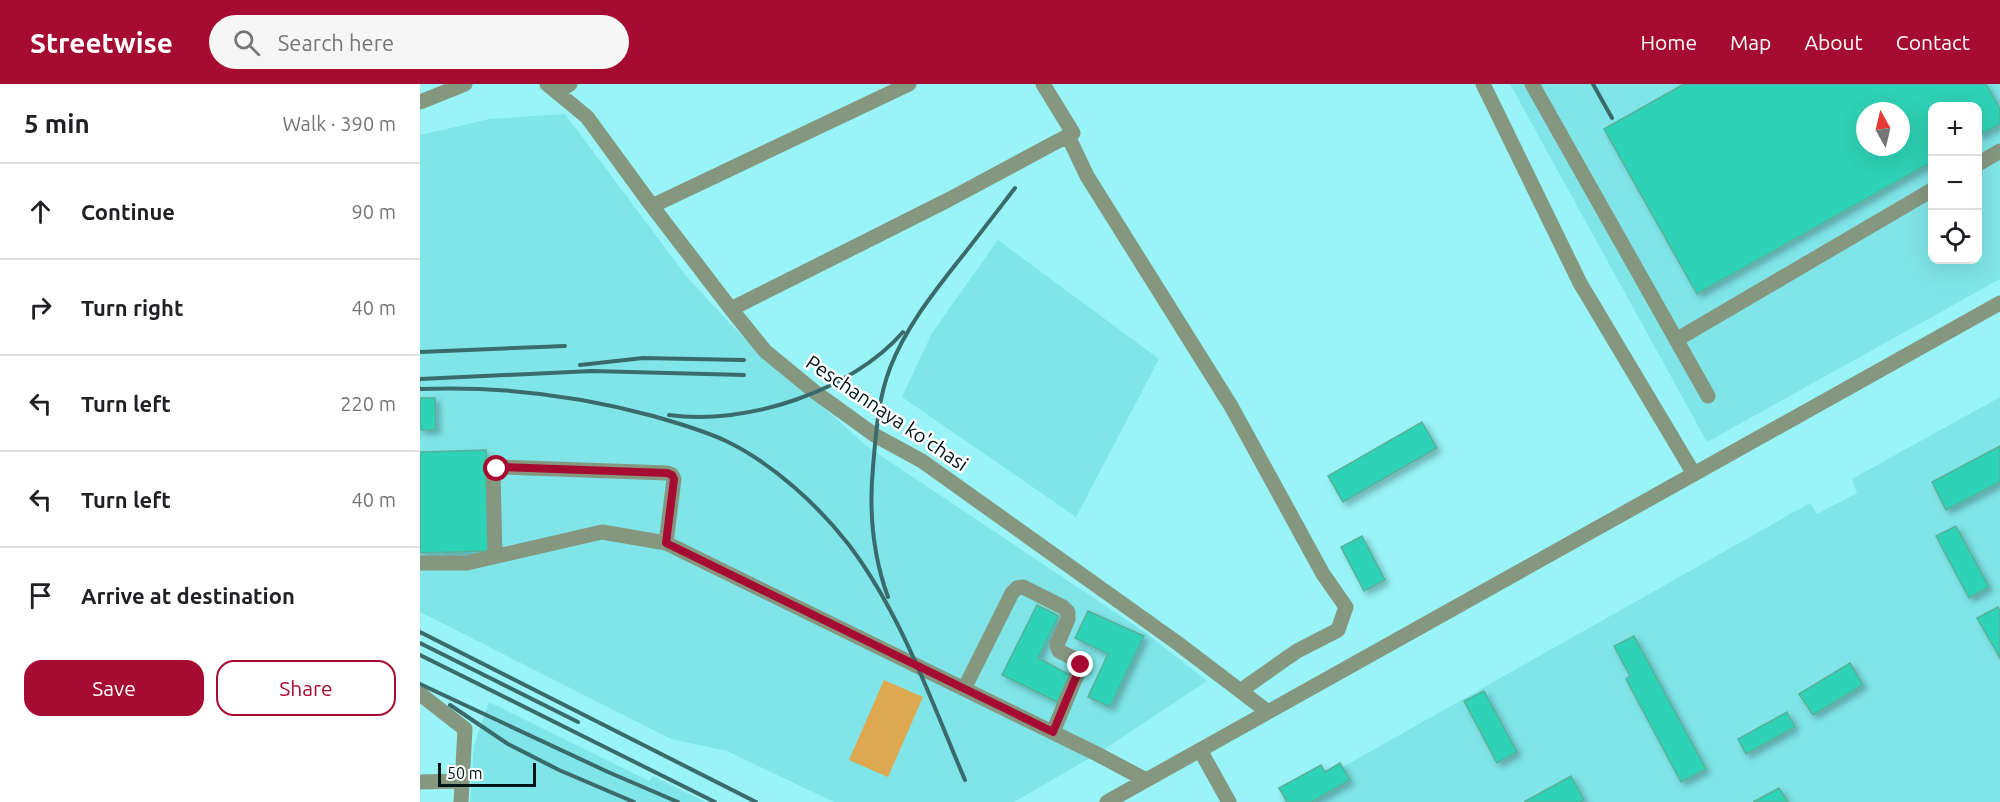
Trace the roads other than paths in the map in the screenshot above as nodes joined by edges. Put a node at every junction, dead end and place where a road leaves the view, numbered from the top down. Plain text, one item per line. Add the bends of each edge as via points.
1 (465, 84) edge
2 (909, 84) edge
3 (1043, 84) edge
4 (1483, 84) edge
5 (1533, 84) edge
6 (558, 86) edge
7 (420, 102) edge
8 (1068, 136) junction
9 (2000, 151) edge
10 (1982, 161) edge
11 (1928, 192) edge
12 (652, 206) junction
13 (2000, 303) edge
14 (730, 309) junction
15 (1676, 340) junction
16 (1708, 396) dead end
17 (1694, 474) junction
18 (666, 543) junction
19 (495, 556) junction
20 (420, 563) edge
21 (964, 689) junction
22 (1240, 691) junction
23 (420, 694) edge
24 (1268, 712) junction
25 (1053, 732) junction
26 (1200, 750) junction
27 (1146, 780) junction
28 (461, 781) junction
29 (420, 782) edge
30 (461, 802) edge
31 (1107, 802) edge
32 (1229, 802) edge

1 - 7 street
2 - 12 street
3 - 8 street via 1073,133
4 - 17 street via 1580,283
5 - 15 street
6 - 12 street, Peschannaya ko'chasi via 587,117
8 - 14 street
8 - 22 street via 1087,176 1231,406 1323,574 1346,607 1338,630 1297,651
9 - 10 street
11 - 15 street
12 - 14 street, Peschannaya ko'chasi
13 - 17 street
14 - 22 street, Peschannaya ko'chasi via 765,351 814,393 922,461
15 - 16 street
17 - 24 street
18 - 19 street via 602,532
18 - 19 street via 672,475 503,467 494,473
18 - 21 street
19 - 20 street via 467,563
21 - 25 street
21 - 25 street via 1012,593 1023,587 1068,612 1057,645 1059,651 1081,662
22 - 24 street, Peschannaya ko'chasi
23 - 28 street via 465,729
24 - 26 street
25 - 27 street
26 - 27 street
26 - 32 street
27 - 31 street
28 - 29 street
28 - 30 street

